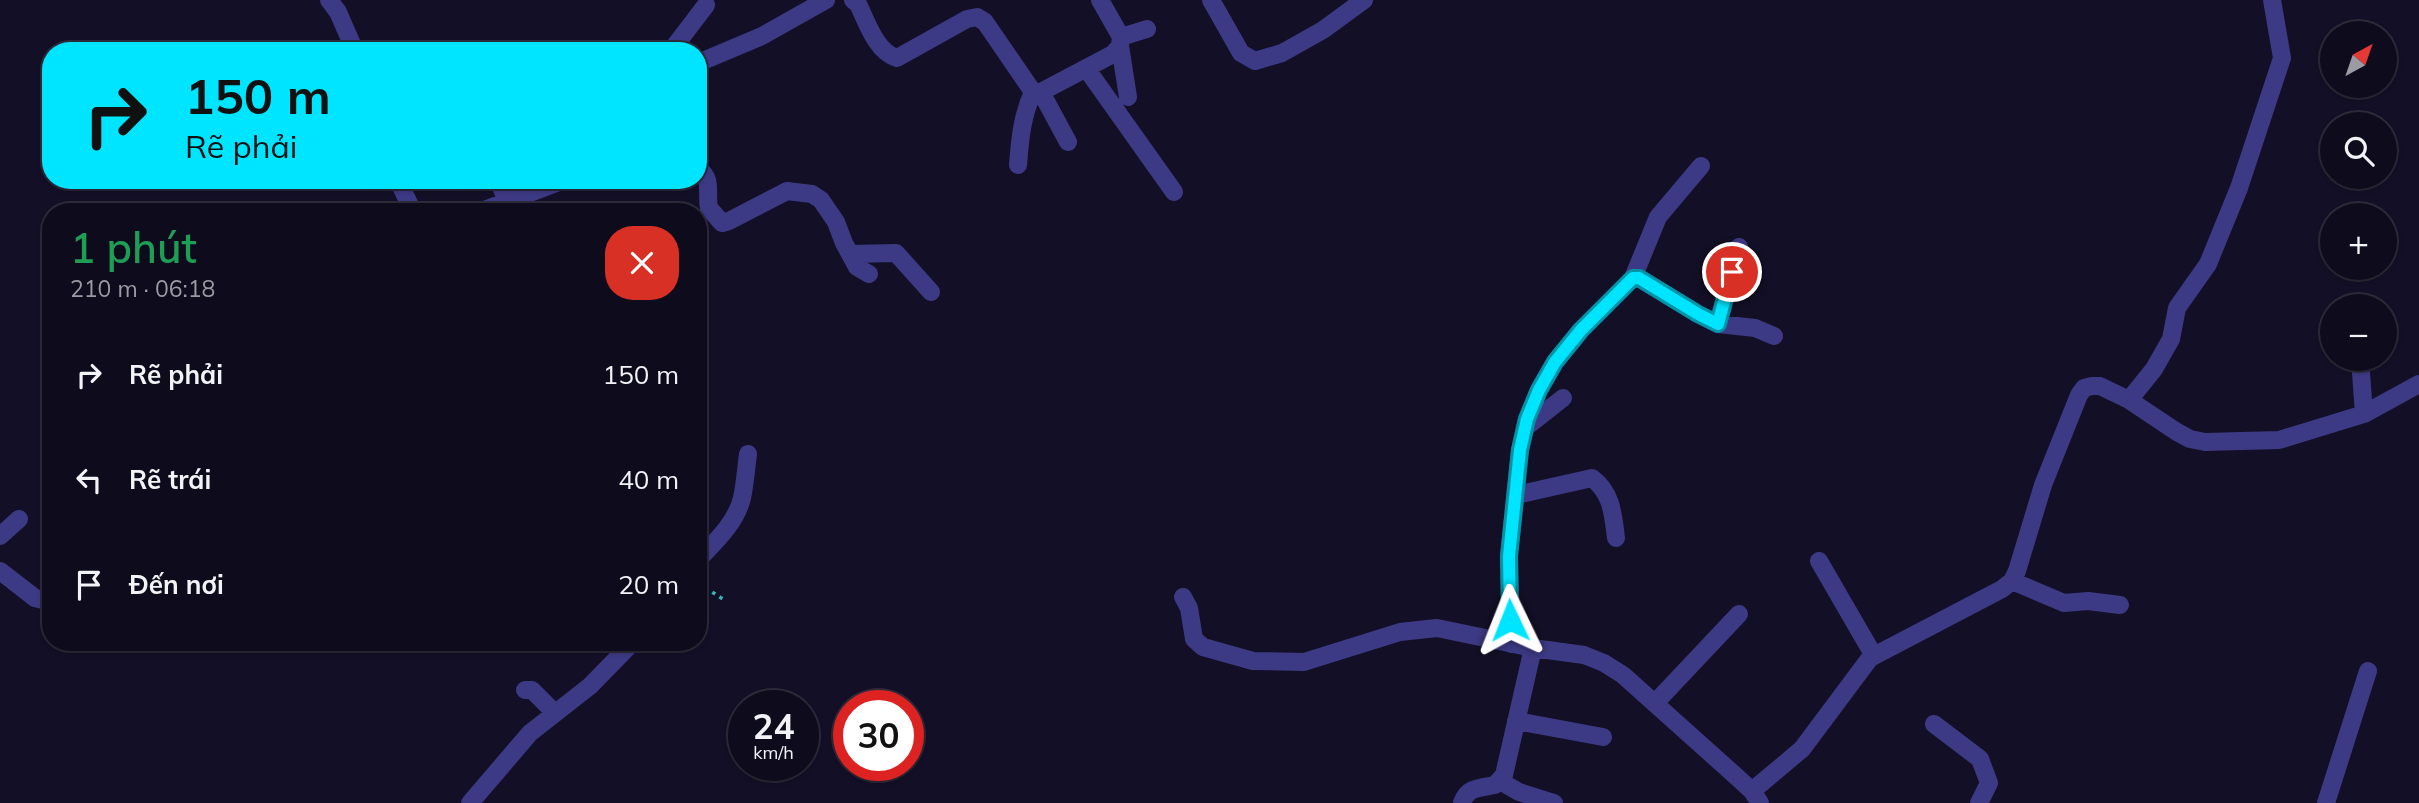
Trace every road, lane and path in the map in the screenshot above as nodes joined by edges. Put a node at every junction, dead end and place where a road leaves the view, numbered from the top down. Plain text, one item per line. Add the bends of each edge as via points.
1 (826, 0) edge
2 (853, 0) edge
3 (1211, 0) edge
4 (1364, 0) edge
5 (2272, 0) edge
6 (1107, 2) edge
7 (335, 4) edge
8 (706, 5) dead end
9 (1147, 29) dead end
10 (351, 42) edge
11 (678, 42) edge
12 (1120, 42) junction
13 (707, 59) edge
14 (1086, 68) junction
15 (1037, 92) junction
16 (1128, 97) dead end
17 (1068, 142) dead end
18 (1018, 165) dead end
19 (1701, 166) dead end
20 (707, 178) edge
21 (502, 189) edge
22 (540, 189) edge
23 (1174, 192) dead end
24 (507, 201) junction
25 (502, 203) edge
26 (1740, 247) dead end
27 (850, 254) junction
28 (870, 274) dead end
29 (1633, 278) junction
30 (931, 292) dead end
31 (1718, 324) junction
32 (1773, 336) dead end
33 (2361, 371) edge
34 (2419, 384) edge
35 (1563, 398) dead end
36 (2129, 400) junction
37 (2364, 414) junction
38 (1525, 428) junction
39 (748, 454) dead end
40 (1516, 495) junction
41 (19, 519) dead end
42 (0, 536) edge
43 (1616, 538) dead end
44 (707, 550) edge
45 (1819, 561) dead end
46 (0, 571) edge
47 (2012, 580) junction
48 (707, 589) edge
49 (1183, 597) dead end
50 (42, 600) edge
51 (726, 601) dead end
52 (2120, 605) dead end
53 (1739, 614) dead end
54 (1511, 643) junction
55 (1533, 648) junction
56 (624, 651) edge
57 (1874, 656) junction
58 (2368, 671) dead end
59 (524, 690) dead end
60 (1655, 703) junction
61 (555, 713) junction
62 (1516, 722) junction
63 (1934, 724) dead end
64 (1603, 737) dead end
65 (1500, 781) junction
66 (1756, 797) edge
67 (471, 803) edge
68 (1462, 803) edge
69 (1554, 803) edge
70 (1979, 803) edge
71 (2326, 803) edge

1 - 13 street via 762,36
2 - 15 street via 883,50 897,58 967,19 977,18 985,22
3 - 4 street via 1241,52 1255,61 1282,53
5 - 36 street via 2282,58 2239,188 2208,264 2177,307 2171,339
6 - 12 street
7 - 10 street
8 - 11 street
9 - 12 street
12 - 14 street via 1113,54
12 - 16 street
14 - 15 street
14 - 23 street
15 - 17 street
15 - 18 street via 1026,108
19 - 29 street via 1658,217
20 - 27 street via 709,208 722,223 787,191 812,194 836,222
21 - 24 street
22 - 24 street
24 - 25 street
26 - 31 street
27 - 28 street via 858,267
27 - 30 street via 896,253
29 - 31 street
29 - 38 street via 1555,362
31 - 32 street via 1755,328
33 - 37 street
34 - 37 street
35 - 38 street
36 - 37 street via 2176,432 2205,442 2279,440
36 - 47 street via 2100,386 2084,388 2078,395
38 - 40 street
39 - 44 street via 735,515
40 - 43 street via 1592,478 1608,494
40 - 54 street via 1509,556
41 - 42 street
45 - 57 street
46 - 50 street
47 - 52 street via 2064,603
47 - 57 street
48 - 51 path
49 - 54 street via 1194,639 1203,647 1253,661 1304,662 1400,632 1437,628
53 - 60 street
54 - 55 street
55 - 60 street via 1584,655 1604,663
55 - 62 street
56 - 61 street
57 - 66 street via 1802,748
58 - 71 street
59 - 61 street via 532,690
60 - 66 street
61 - 67 street via 530,733
62 - 64 street
62 - 65 street
63 - 70 street via 1980,759 1989,783
65 - 68 street via 1467,792
65 - 69 street

